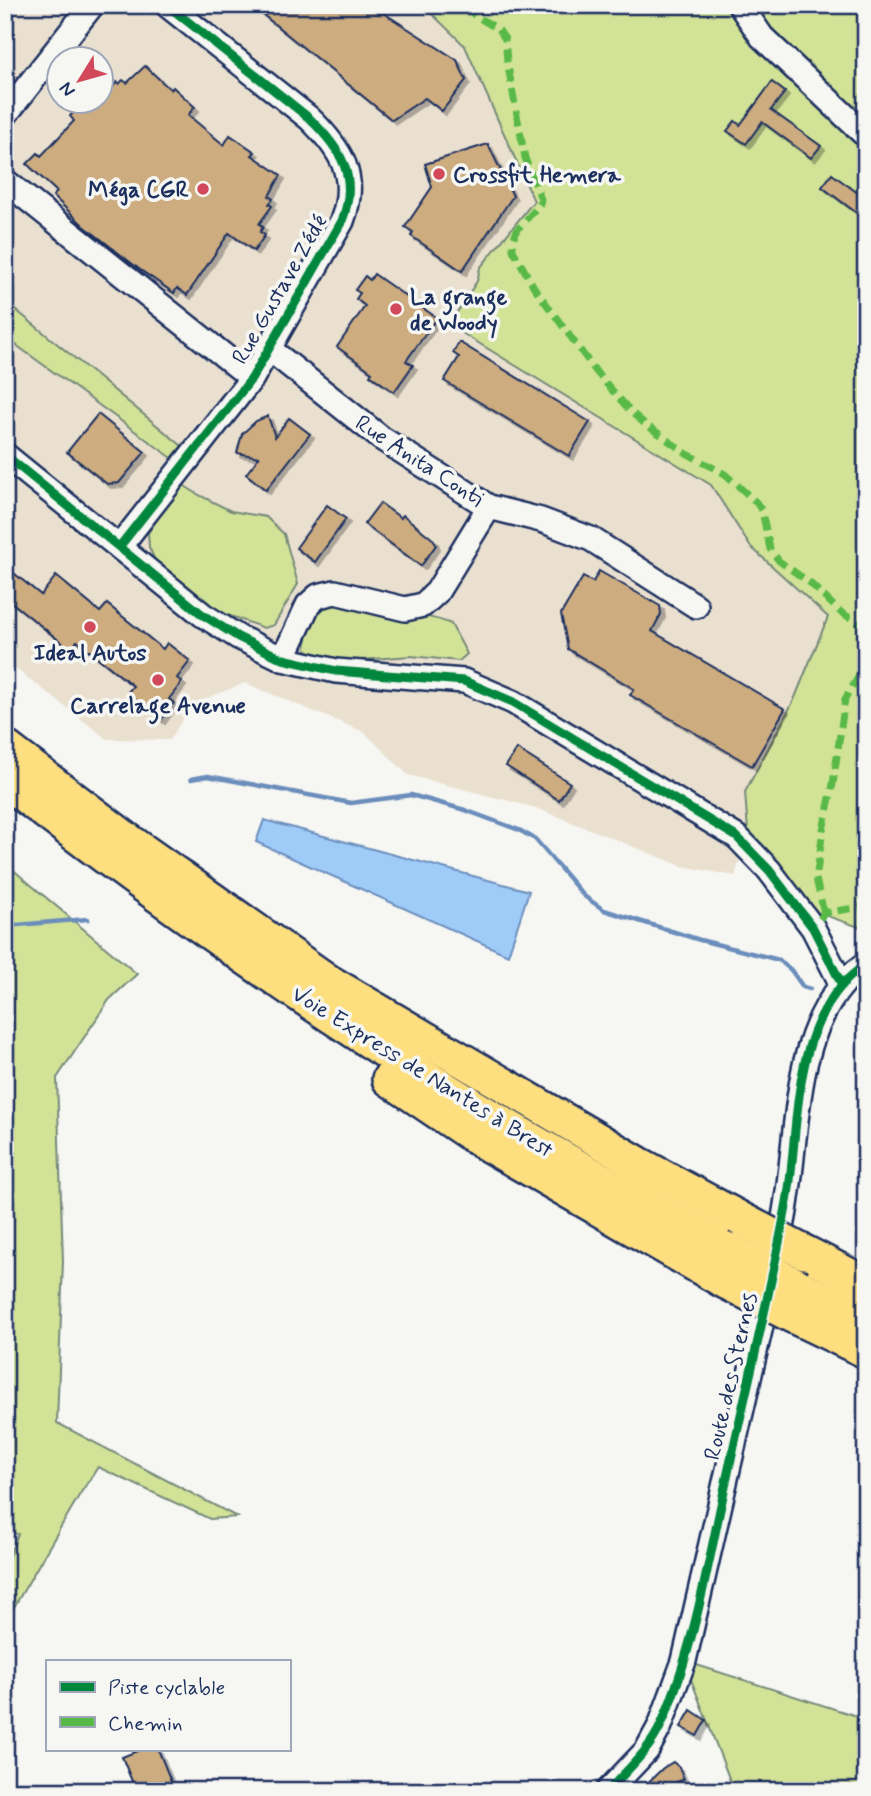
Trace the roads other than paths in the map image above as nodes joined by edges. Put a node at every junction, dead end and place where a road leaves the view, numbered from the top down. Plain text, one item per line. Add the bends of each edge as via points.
1 (92, 5) edge
2 (167, 5) edge
3 (740, 5) edge
4 (5, 115) edge
5 (866, 132) edge
6 (5, 181) edge
7 (268, 348) junction
8 (251, 378) junction
9 (5, 455) edge
10 (489, 507) junction
11 (120, 546) junction
12 (696, 606) dead end
13 (283, 659) junction
14 (5, 747) edge
15 (5, 781) edge
16 (866, 964) edge
17 (842, 985) junction
18 (866, 1284) edge
19 (796, 1301) junction
20 (866, 1320) edge
21 (866, 1351) edge
22 (608, 1791) edge

1 - 4 street
2 - 7 street, Rue Gustave Zédé via 309,118 338,149 347,175 348,205 342,221
3 - 5 street via 762,37
6 - 8 street
7 - 8 street, Rue Gustave Zédé
7 - 10 street, Rue Anita Conti via 381,438
8 - 11 street, Rue Gustave Zédé
9 - 11 street
10 - 12 street, Rue Anita Conti via 591,539
10 - 13 street via 437,592 423,605 405,609 335,592 318,596 308,605
11 - 13 street via 203,615
13 - 17 street via 336,671 464,681 513,702 737,838 769,870 813,928
14 - 18 highway, Voie Express de Nantes à Brest, bridge via 328,982 639,1164
15 - 19 highway, Voie Express de Nantes à Brest, bridge via 206,931 320,1009 625,1195 726,1265
16 - 17 street, Route des Sternes
17 - 22 street, Route des Sternes via 823,1014 808,1051 761,1335 684,1661 647,1750
19 - 20 highway, Voie Express de Nantes à Brest
19 - 21 highway

